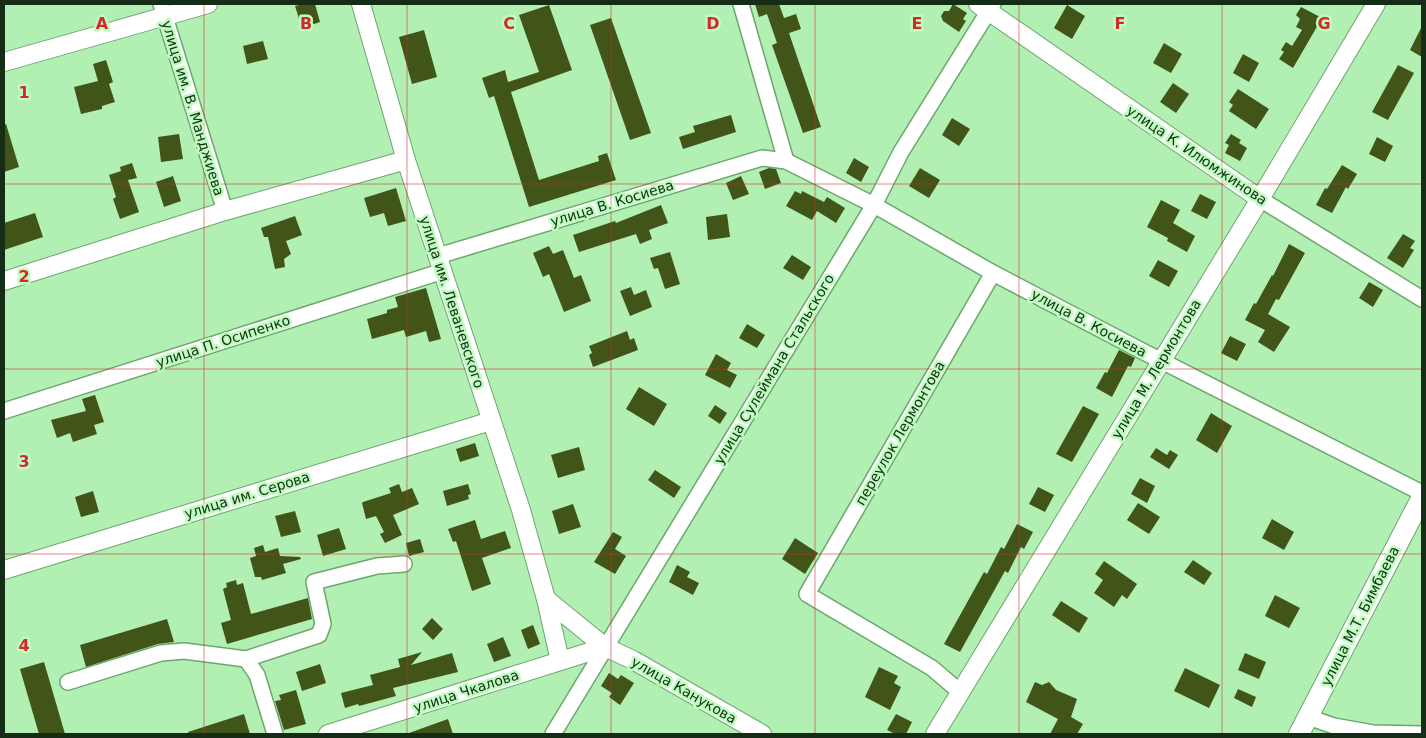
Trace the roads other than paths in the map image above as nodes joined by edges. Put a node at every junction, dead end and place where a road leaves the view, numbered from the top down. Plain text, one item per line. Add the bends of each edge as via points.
1 (208, 4) edge
2 (361, 4) edge
3 (741, 4) edge
4 (1376, 4) edge
5 (987, 6) edge
6 (163, 10) edge
7 (4, 62) edge
8 (406, 160) junction
9 (786, 161) junction
10 (1260, 199) junction
11 (874, 206) junction
12 (225, 211) junction
13 (440, 264) junction
14 (994, 273) junction
15 (4, 281) edge
16 (1422, 299) edge
17 (1160, 360) junction
18 (4, 411) edge
19 (491, 421) junction
20 (1422, 495) edge
21 (404, 564) dead end
22 (4, 570) edge
23 (546, 599) junction
24 (605, 647) junction
25 (246, 659) junction
26 (560, 661) junction
27 (68, 682) dead end
28 (960, 692) junction
29 (1303, 726) edge
30 (274, 734) edge
31 (328, 734) edge
32 (553, 734) edge
33 (762, 734) edge
34 (935, 734) edge
35 (1422, 734) edge

1 - 6 street
2 - 8 street, улица им. Леваневского
3 - 9 street
4 - 10 street, улица М. Лермонтова
5 - 10 street, улица К. Илюмжинова
5 - 11 street, улица Сулеймана Стальского via 901,152
6 - 7 street
6 - 12 street, улица им. В. Манджиева
8 - 12 street
8 - 13 street, улица им. Леваневского
9 - 11 street, улица В. Косиева
9 - 13 street, улица В. Косиева via 762,158
10 - 16 street, улица К. Илюмжинова
10 - 17 street, улица М. Лермонтова
11 - 14 street, улица В. Косиева
11 - 24 street, улица Сулеймана Стальского
12 - 15 street
13 - 18 street, улица П. Осипенко
13 - 19 street, улица им. Леваневского
14 - 17 street, улица В. Косиева
14 - 28 street, переулок Лермонтова via 807,594 932,668
17 - 20 street, улица В. Косиева
17 - 28 street, улица М. Лермонтова
19 - 22 street, улица им. Серова
19 - 23 street, улица им. Леваневского
20 - 29 main road, улица М.Т. Бимбаева
21 - 25 street via 377,566 314,582 323,624 319,635
23 - 24 street
23 - 26 street, улица им. Леваневского
24 - 26 street, улица Чкалова
24 - 32 street, улица Сулеймана Стальского
24 - 33 street, улица Канукова
25 - 27 street via 184,651 161,653
25 - 30 street via 258,675
26 - 31 street, улица Чкалова
28 - 34 street, улица М. Лермонтова
29 - 35 street

